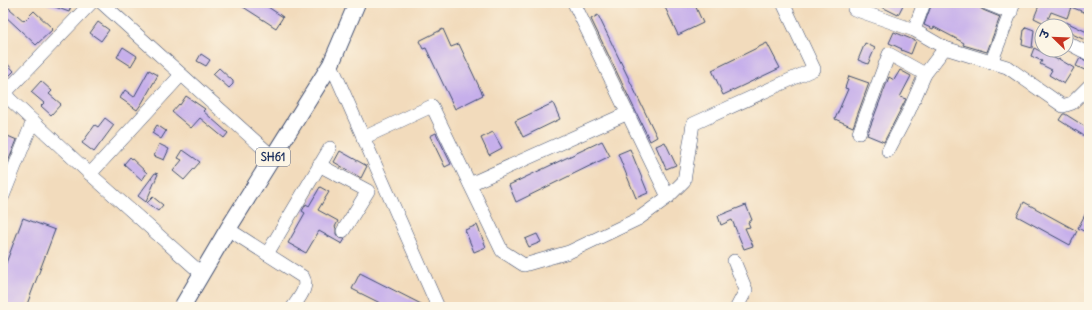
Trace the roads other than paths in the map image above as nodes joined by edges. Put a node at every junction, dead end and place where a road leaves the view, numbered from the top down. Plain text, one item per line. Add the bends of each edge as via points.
1 (91, 3) edge
2 (102, 3) edge
3 (357, 3) edge
4 (574, 3) edge
5 (783, 3) edge
6 (924, 3) edge
7 (986, 3) edge
8 (1013, 8) edge
9 (854, 9) dead end
10 (914, 30) junction
11 (1074, 46) edge
12 (945, 48) junction
13 (1089, 54) edge
14 (991, 63) junction
15 (331, 64) junction
16 (925, 74) junction
17 (182, 75) junction
18 (1089, 86) edge
19 (4, 94) edge
20 (628, 112) junction
21 (33, 121) junction
22 (859, 133) dead end
23 (363, 138) junction
24 (330, 148) dead end
25 (888, 151) dead end
26 (273, 157) junction
27 (320, 165) junction
28 (90, 174) junction
29 (470, 184) junction
30 (3, 196) edge
31 (668, 197) junction
32 (228, 229) junction
33 (343, 231) dead end
34 (267, 254) junction
35 (734, 261) dead end
36 (202, 274) junction
37 (182, 307) edge
38 (293, 307) edge
39 (438, 307) edge
40 (737, 307) edge

1 - 19 street
2 - 17 street
3 - 15 main road, SH61
4 - 20 street
5 - 31 street via 814,69 693,124 684,181
6 - 10 street
7 - 8 street
8 - 14 street
9 - 10 street
10 - 12 street
11 - 13 street
12 - 14 street
12 - 16 street
14 - 18 street via 1007,66 1063,106 1072,103
15 - 23 street
15 - 26 main road, SH61
16 - 22 street via 889,54
16 - 25 street
17 - 26 street
17 - 28 street
19 - 21 street
20 - 29 street
20 - 31 street
21 - 28 street
21 - 30 street
23 - 29 street via 432,106
23 - 39 street
24 - 27 street
26 - 32 main road, SH61
27 - 33 street via 368,191
27 - 34 street
28 - 36 street
29 - 31 street via 502,251 524,265 569,252 638,219
32 - 34 street
32 - 36 main road, SH61
34 - 38 street via 305,280 304,290
35 - 40 street via 746,290
36 - 37 main road, SH61

